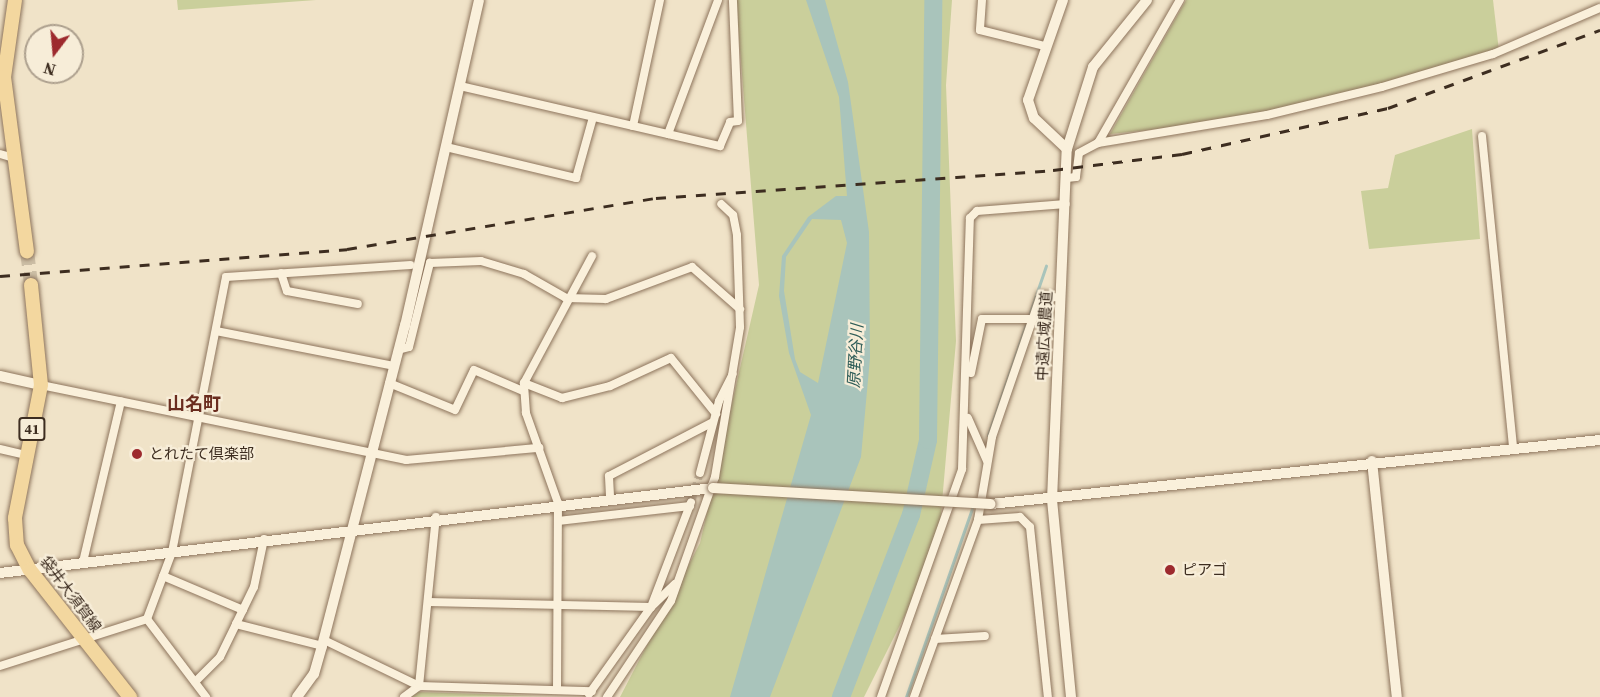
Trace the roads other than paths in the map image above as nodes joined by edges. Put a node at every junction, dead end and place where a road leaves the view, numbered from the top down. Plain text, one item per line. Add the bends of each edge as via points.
1 (15, 0) edge
2 (478, 0) edge
3 (660, 0) edge
4 (718, 0) edge
5 (733, 0) edge
6 (982, 0) edge
7 (1062, 0) edge
8 (1147, 0) edge
9 (1180, 0) edge
10 (1600, 8) edge
11 (1044, 46) junction
12 (460, 86) junction
13 (593, 117) junction
14 (633, 126) junction
15 (668, 134) junction
16 (1482, 136) dead end
17 (1098, 143) junction
18 (446, 147) junction
19 (1067, 149) junction
20 (0, 154) edge
21 (14, 158) junction
22 (1067, 178) junction
23 (721, 204) dead end
24 (1066, 204) junction
25 (27, 251) tunnel mouth
26 (592, 256) dead end
27 (411, 265) dead end
28 (281, 273) junction
29 (31, 285) tunnel mouth
30 (566, 298) junction
31 (1061, 298) junction
32 (358, 304) dead end
33 (740, 309) junction
34 (1033, 319) junction
35 (216, 331) junction
36 (398, 350) junction
37 (394, 366) junction
38 (736, 369) junction
39 (0, 376) edge
40 (389, 383) junction
41 (41, 384) junction
42 (523, 387) junction
43 (967, 394) junction
44 (121, 400) junction
45 (200, 416) junction
46 (967, 416) junction
47 (715, 418) junction
48 (1600, 440) edge
49 (539, 448) junction
50 (0, 449) edge
51 (1513, 450) junction
52 (371, 452) junction
53 (27, 454) junction
54 (1372, 461) junction
55 (988, 464) junction
56 (700, 472) tunnel mouth
57 (713, 488) junction
58 (610, 496) junction
59 (1052, 500) junction
60 (558, 503) junction
61 (436, 517) junction
62 (978, 520) junction
63 (558, 521) junction
64 (352, 528) junction
65 (264, 539) junction
66 (172, 552) junction
67 (83, 562) junction
68 (30, 570) junction
69 (0, 573) edge
70 (683, 575) junction
71 (163, 576) junction
72 (428, 602) junction
73 (558, 605) junction
74 (651, 607) junction
75 (243, 610) junction
76 (147, 619) junction
77 (236, 624) junction
78 (985, 636) dead end
79 (935, 639) junction
80 (84, 640) junction
81 (323, 643) junction
82 (0, 666) edge
83 (195, 682) junction
84 (419, 686) junction
85 (557, 690) junction
86 (590, 694) edge
87 (130, 697) edge
88 (206, 697) edge
89 (298, 697) edge
90 (404, 697) edge
91 (607, 697) edge
92 (880, 697) edge
93 (914, 697) edge
94 (1048, 697) edge
95 (1071, 697) edge
96 (1397, 697) edge

1 - 21 main road via 4,77
2 - 12 street
3 - 14 street
4 - 15 street
5 - 15 street via 738,121 730,122 720,146
6 - 11 street via 980,30
7 - 11 street
8 - 19 street, 中遠広域農道 via 1093,67
9 - 17 street
10 - 17 street via 1493,54 1382,87 1267,115
11 - 19 street via 1029,91 1029,109
12 - 13 street
12 - 18 street
13 - 14 street
13 - 18 street via 576,178
14 - 15 street
16 - 51 street
17 - 22 street via 1079,153 1076,177
18 - 36 street
19 - 22 street, 中遠広域農道
20 - 21 street
21 - 25 main road
22 - 24 street, 中遠広域農道
23 - 33 street via 733,215 737,235
24 - 31 street, 中遠広域農道
24 - 43 street via 976,211 970,218
26 - 30 street
27 - 28 street
28 - 32 street via 287,291
28 - 35 street via 226,277
29 - 41 main road, 袋井大須賀線 / 41
30 - 33 street via 606,299 692,267
30 - 36 street via 524,274 481,261 430,263 409,347
30 - 42 street
31 - 34 street via 1041,295
31 - 59 street, 中遠広域農道
33 - 38 street
34 - 43 street via 982,319
34 - 55 street via 992,437
35 - 37 street
35 - 45 street
36 - 37 street
37 - 40 street
38 - 47 street
38 - 57 street
39 - 41 street
40 - 42 street via 455,410 474,370
40 - 52 street
41 - 44 street
41 - 53 main road, 袋井大須賀線 / 41
42 - 47 street via 562,398 610,386 671,358
42 - 49 street
43 - 46 street
44 - 45 street
44 - 67 street
45 - 52 street
45 - 66 street
46 - 55 street
46 - 92 street via 963,469
47 - 56 street
47 - 58 street via 609,476
48 - 51 street
49 - 52 street via 417,461
49 - 60 street
50 - 53 street
51 - 54 street
52 - 64 street
53 - 68 main road, 袋井大須賀線 / 41 via 15,534
54 - 59 street
54 - 96 street
55 - 62 street
57 - 58 street
57 - 59 street, bridge via 991,504
57 - 70 street
58 - 60 street
59 - 95 street, 中遠広域農道
60 - 61 street
60 - 63 street
61 - 64 street
61 - 72 street
62 - 79 street
62 - 94 street via 1020,517 1030,527
63 - 73 street
63 - 74 street via 691,504
64 - 65 street
64 - 81 street
65 - 66 street
65 - 75 street
66 - 67 street
66 - 71 street
67 - 68 street
68 - 69 street
68 - 80 main road, 袋井大須賀線 / 41
70 - 74 street
70 - 91 street via 651,635
71 - 75 street
71 - 76 street
72 - 73 street
72 - 84 street
73 - 74 street
73 - 85 street
74 - 86 street
75 - 77 street
76 - 80 street
76 - 83 street
77 - 81 street
77 - 83 street via 220,657
78 - 79 street
79 - 93 street
80 - 82 street
80 - 87 main road, 袋井大須賀線 / 41
81 - 84 street
81 - 89 street via 314,674
83 - 88 street
84 - 85 street
84 - 90 street
85 - 86 street

